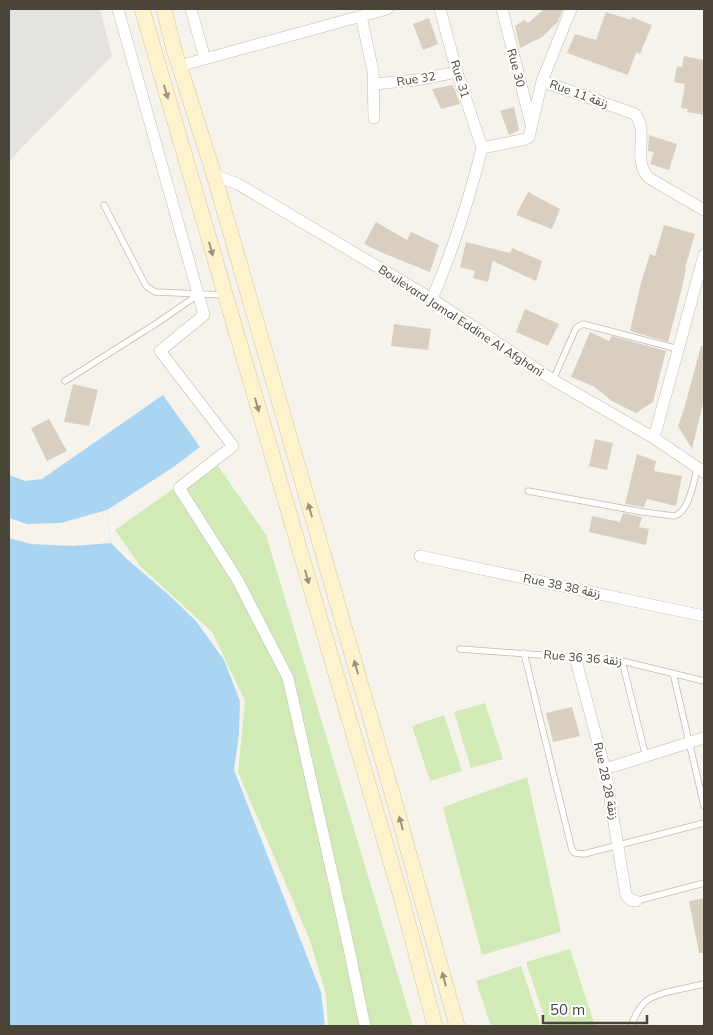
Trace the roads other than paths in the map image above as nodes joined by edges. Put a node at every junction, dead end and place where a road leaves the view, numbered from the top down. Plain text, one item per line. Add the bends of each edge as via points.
1 (118, 9) edge
2 (142, 9) edge
3 (164, 9) edge
4 (190, 9) edge
5 (387, 9) edge
6 (440, 9) edge
7 (502, 9) edge
8 (571, 9) edge
9 (361, 16) junction
10 (205, 59) junction
11 (179, 66) junction
12 (457, 72) junction
13 (542, 81) junction
14 (374, 84) junction
15 (374, 118) dead end
16 (532, 126) junction
17 (482, 148) junction
18 (214, 175) junction
19 (104, 205) dead end
20 (704, 210) edge
21 (704, 255) edge
22 (198, 294) junction
23 (225, 295) junction
24 (432, 299) junction
25 (678, 349) junction
26 (553, 380) junction
27 (65, 381) dead end
28 (654, 438) junction
29 (701, 469) edge
30 (528, 491) dead end
31 (420, 556) dead end
32 (704, 616) edge
33 (460, 649) dead end
34 (524, 653) junction
35 (575, 657) junction
36 (622, 661) junction
37 (673, 673) junction
38 (704, 680) edge
39 (704, 738) edge
40 (689, 742) junction
41 (646, 757) junction
42 (605, 769) junction
43 (704, 806) edge
44 (704, 823) edge
45 (619, 845) junction
46 (704, 884) edge
47 (636, 901) joint
48 (704, 984) edge
49 (365, 1026) edge
50 (435, 1026) edge
51 (457, 1026) edge
52 (631, 1026) edge

1 - 22 street
2 -> 23 main road
3 - 11 main road
4 - 10 street
5 - 9 street
6 - 12 street, Rue 31
7 - 16 street, Rue 30
8 - 13 street
9 - 10 street
9 - 14 street
10 - 11 street
11 - 18 main road
12 - 14 street, Rue 32
12 - 17 street, Rue 31
13 - 16 street
13 - 20 street, Rue 11 زنقة via 634,114 640,123 641,166 645,174
14 - 15 street
16 - 17 street via 527,138
17 - 24 street via 471,194
18 - 24 street, Boulevard Jamal Eddine Al Afghani via 246,188
51 -> 18 main road
19 - 22 lane via 146,286 154,292
21 - 25 street
22 - 23 lane
22 - 27 lane
22 - 49 street via 204,315 160,351 233,446 178,488 237,578 288,678
23 -> 50 main road via 402,900
24 - 26 street, Boulevard Jamal Eddine Al Afghani
25 - 26 lane via 584,324 573,333
25 - 28 street
26 - 28 street, Boulevard Jamal Eddine Al Afghani
28 - 29 street, Boulevard Jamal Eddine Al Afghani
29 - 30 lane via 685,508 674,516
31 - 32 street, Rue 38 زنقة 38
33 - 34 lane, Rue 36 زنقة 36
34 - 35 lane, Rue 36 زنقة 36
34 - 45 lane via 572,850 584,854
35 - 36 lane, Rue 36 زنقة 36
35 - 42 street, Rue 28 زنقة 28
36 - 37 lane, Rue 36 زنقة 36
36 - 41 lane
37 - 38 lane, Rue 36 زنقة 36
37 - 40 lane
39 - 40 street
40 - 41 street
40 - 43 lane
41 - 42 street
42 - 45 street, Rue 28 زنقة 28
44 - 45 lane
45 - 47 street, Rue 28 زنقة 28 via 626,895
46 - 47 lane
48 - 52 lane via 654,996 640,1008

